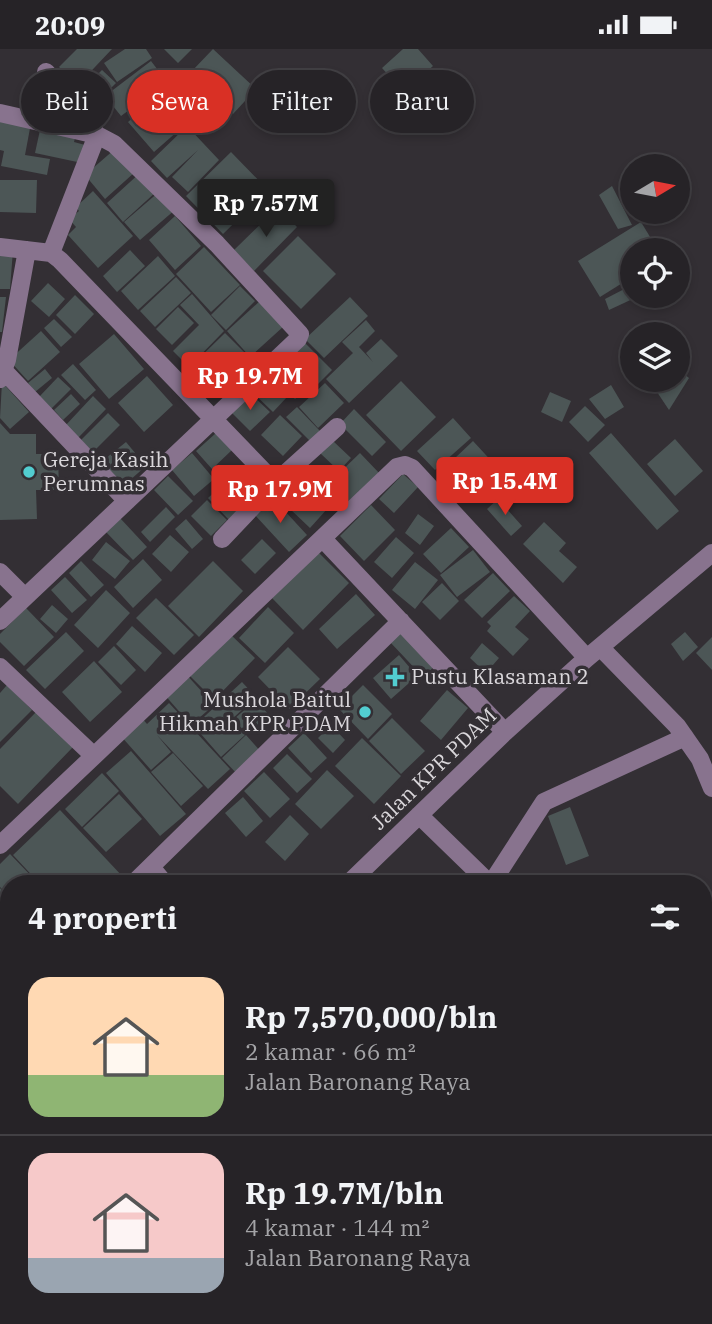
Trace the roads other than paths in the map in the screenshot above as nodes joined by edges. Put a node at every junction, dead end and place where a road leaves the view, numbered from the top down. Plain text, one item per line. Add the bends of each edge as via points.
1 (0, 113) edge
2 (97, 135) junction
3 (0, 247) edge
4 (27, 250) junction
5 (51, 253) junction
6 (2, 375) edge
7 (214, 418) junction
8 (337, 427) dead end
9 (275, 483) junction
10 (127, 501) junction
11 (323, 539) junction
12 (222, 540) dead end
13 (712, 553) edge
14 (0, 572) edge
15 (24, 596) junction
16 (0, 621) edge
17 (401, 621) junction
18 (593, 652) junction
19 (0, 667) edge
20 (505, 732) junction
21 (685, 737) junction
22 (94, 756) junction
23 (712, 788) edge
24 (419, 815) junction
25 (0, 845) edge
26 (151, 867) junction
27 (143, 875) edge
28 (158, 875) edge
29 (357, 875) edge
30 (481, 875) edge
31 (496, 875) edge

1 - 2 street
2 - 5 street
2 - 7 street via 114,144 217,244 299,333 298,339
3 - 4 street
4 - 5 street
4 - 6 street
5 - 7 street
6 - 10 street
7 - 9 street
7 - 10 street
8 - 9 street
9 - 12 street
10 - 15 street
11 - 17 street
11 - 18 street via 397,467 405,465
11 - 22 street
13 - 18 street, Jalan KPR PDAM
14 - 15 street
15 - 16 street
17 - 20 street
17 - 26 street
18 - 20 street, Jalan KPR PDAM
18 - 21 street
19 - 22 street
20 - 24 street, Jalan KPR PDAM
21 - 23 street
21 - 31 street via 544,802
22 - 25 street
24 - 29 street, Jalan KPR PDAM
24 - 30 street
26 - 27 street
26 - 28 street

